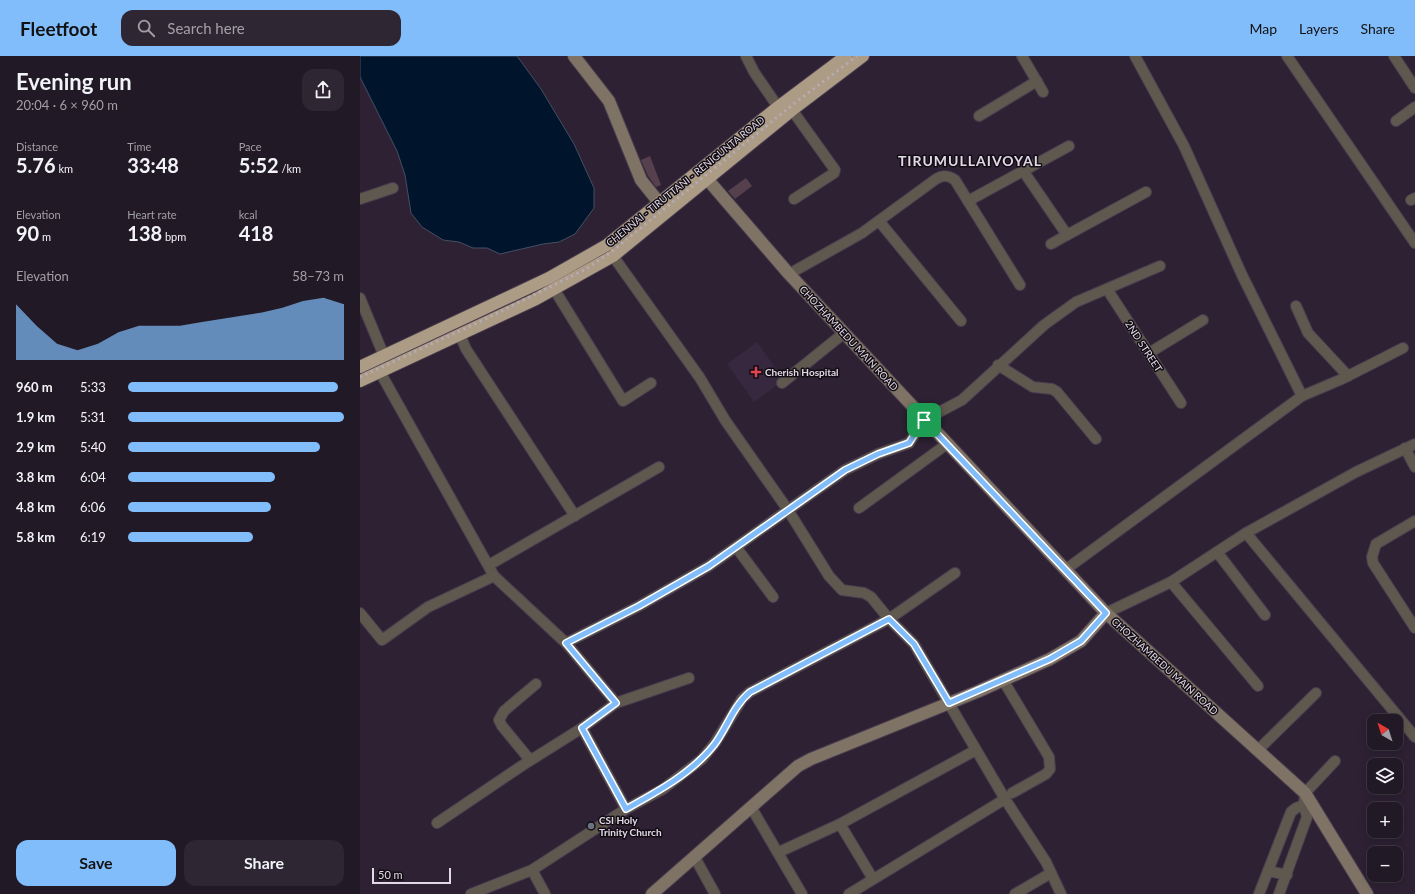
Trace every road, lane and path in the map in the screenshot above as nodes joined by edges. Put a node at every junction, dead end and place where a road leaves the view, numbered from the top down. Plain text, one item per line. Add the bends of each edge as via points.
1 (574, 56) edge
2 (746, 56) edge
3 (863, 56) edge
4 (1022, 56) edge
5 (1136, 56) edge
6 (1287, 56) edge
7 (1394, 56) edge
8 (843, 57) edge
9 (1037, 81) junction
10 (1415, 88) edge
11 (1044, 92) dead end
12 (805, 93) junction
13 (778, 107) junction
14 (1415, 107) edge
15 (792, 110) junction
16 (979, 116) dead end
17 (1396, 120) dead end
18 (1069, 146) dead end
19 (1024, 172) junction
20 (708, 180) junction
21 (393, 188) dead end
22 (1146, 192) dead end
23 (360, 199) edge
24 (794, 199) dead end
25 (968, 201) junction
26 (659, 202) junction
27 (668, 213) junction
28 (879, 221) junction
29 (1067, 235) junction
30 (1415, 243) edge
31 (1050, 244) dead end
32 (613, 256) junction
33 (1160, 266) dead end
34 (789, 274) junction
35 (1020, 285) dead end
36 (554, 289) junction
37 (1107, 289) junction
38 (360, 298) edge
39 (1296, 306) dead end
40 (1203, 320) dead end
41 (961, 321) dead end
42 (844, 333) junction
43 (460, 335) junction
44 (1403, 348) dead end
45 (1149, 353) junction
46 (384, 356) junction
47 (998, 365) junction
48 (360, 367) edge
49 (380, 372) junction
50 (1348, 376) junction
51 (360, 381) edge
52 (782, 383) dead end
53 (652, 384) dead end
54 (1302, 396) junction
55 (1181, 403) dead end
56 (924, 420) junction
57 (1096, 439) dead end
58 (947, 444) junction
59 (1415, 444) edge
60 (1405, 448) junction
61 (659, 467) dead end
62 (1415, 467) edge
63 (859, 508) dead end
64 (788, 510) junction
65 (575, 516) junction
66 (1415, 522) edge
67 (1246, 533) junction
68 (736, 547) junction
69 (1217, 552) junction
70 (489, 565) junction
71 (1065, 570) junction
72 (955, 573) dead end
73 (494, 576) junction
74 (1171, 582) junction
75 (773, 597) dead end
76 (360, 613) edge
77 (1106, 613) junction
78 (1265, 615) dead end
79 (889, 619) junction
80 (1415, 628) edge
81 (566, 643) junction
82 (688, 678) dead end
83 (1004, 680) junction
84 (536, 684) dead end
85 (1258, 686) dead end
86 (1316, 693) dead end
87 (616, 703) junction
88 (949, 703) junction
89 (1415, 719) edge
90 (1406, 726) junction
91 (582, 728) junction
92 (1415, 737) edge
93 (976, 750) junction
94 (1258, 750) junction
95 (530, 760) junction
96 (1335, 761) dead end
97 (1305, 793) junction
98 (1008, 796) junction
99 (1304, 805) junction
100 (751, 807) junction
101 (626, 809) junction
102 (438, 823) dead end
103 (840, 824) junction
104 (779, 852) junction
105 (694, 856) junction
106 (532, 870) junction
107 (1268, 871) junction
108 (1051, 873) junction
109 (1287, 875) junction
110 (873, 879) junction
111 (471, 894) edge
112 (545, 894) edge
113 (652, 894) edge
114 (715, 894) edge
115 (802, 894) edge
116 (849, 894) edge
117 (1015, 894) edge
118 (1061, 894) edge
119 (1259, 894) edge
120 (1279, 894) edge
121 (1367, 894) edge

1 - 26 street via 609,101 641,180
2 - 13 street
3 - 12 highway, CHENNAI - TIRUTTANI - RENIGUNTA ROAD
4 - 9 street
5 - 54 street via 1184,146 1242,275
6 - 30 street
7 - 10 street
8 - 12 highway, CHENNAI - TIRUTTANI - RENIGUNTA ROAD
9 - 11 street
9 - 16 street
12 - 13 highway, CHENNAI - TIRUTTANI - RENIGUNTA ROAD
12 - 15 highway, CHENNAI - TIRUTTANI - RENIGUNTA ROAD
13 - 26 highway, CHENNAI - TIRUTTANI - RENIGUNTA ROAD
14 - 17 street
15 - 20 highway, CHENNAI - TIRUTTANI - RENIGUNTA ROAD
15 - 24 street via 835,170
18 - 19 street
19 - 25 street
19 - 29 street
20 - 27 highway, CHENNAI - TIRUTTANI - RENIGUNTA ROAD
20 - 34 street, CHOZHAMBEDU MAIN ROAD
21 - 23 street
22 - 29 street
25 - 28 street via 955,180 949,176 941,176
25 - 35 street
26 - 27 street
26 - 46 highway, CHENNAI - TIRUTTANI - RENIGUNTA ROAD via 607,246 577,264
27 - 32 highway, CHENNAI - TIRUTTANI - RENIGUNTA ROAD
28 - 34 street
28 - 41 street
29 - 31 street
32 - 36 highway, CHENNAI - TIRUTTANI - RENIGUNTA ROAD
32 - 64 street via 700,378 725,420
33 - 37 street
34 - 42 street, CHOZHAMBEDU MAIN ROAD
36 - 43 highway, CHENNAI - TIRUTTANI - RENIGUNTA ROAD
36 - 53 street via 623,401
37 - 45 street, 2ND STREET
37 - 47 street via 1076,302 1044,325
38 - 46 street
39 - 50 street via 1308,333
40 - 45 street
42 - 52 street
42 - 56 street, CHOZHAMBEDU MAIN ROAD
43 - 49 highway, CHENNAI - TIRUTTANI - RENIGUNTA ROAD
43 - 65 street via 466,349
44 - 50 street
45 - 55 street, 2ND STREET
46 - 48 highway, CHENNAI - TIRUTTANI - RENIGUNTA ROAD
47 - 56 street via 962,400
47 - 57 street via 1034,387 1057,392
49 - 51 highway, CHENNAI - TIRUTTANI - RENIGUNTA ROAD
49 - 70 street
50 - 54 street
54 - 71 street
56 - 58 street, CHOZHAMBEDU MAIN ROAD
56 - 64 street via 909,443 845,470
58 - 63 street
58 - 71 street, CHOZHAMBEDU MAIN ROAD
59 - 60 street
60 - 62 street
60 - 67 street
61 - 65 street
64 - 68 street
64 - 79 street via 829,576 842,590 871,597
65 - 70 street
66 - 80 street via 1376,544 1372,556 1373,563
67 - 69 street
67 - 90 street
68 - 75 street
68 - 81 street via 709,566 645,603
69 - 74 street
69 - 78 street
70 - 73 street
71 - 77 street, CHOZHAMBEDU MAIN ROAD
72 - 79 street
73 - 76 street via 428,607 382,640
73 - 81 street
74 - 77 street
74 - 85 street
77 - 83 street via 1081,641 1050,659
77 - 94 street, CHOZHAMBEDU MAIN ROAD
79 - 88 street via 914,644
79 - 101 street via 750,692 742,699 702,759 663,788
81 - 87 street
82 - 87 street
83 - 88 street
83 - 98 street via 1049,757 1050,764 1046,774
84 - 95 street via 504,711 499,720
86 - 94 street
87 - 91 street
88 - 93 street
88 - 100 street via 811,759 798,766
89 - 90 street
90 - 92 street
91 - 95 street
91 - 101 street
93 - 98 street
93 - 103 street
94 - 97 street, CHOZHAMBEDU MAIN ROAD
95 - 102 street
96 - 97 street
97 - 99 street
97 - 121 street, CHOZHAMBEDU MAIN ROAD
98 - 108 street
98 - 110 street
99 - 107 street via 1291,812
99 - 109 street via 1307,817
100 - 104 street
100 - 105 street
101 - 106 street
103 - 104 street
103 - 110 street
104 - 115 street
105 - 113 street
105 - 114 street
106 - 111 street
106 - 112 street
107 - 109 street
107 - 119 street
108 - 117 street
108 - 118 street
109 - 120 street
110 - 116 street

